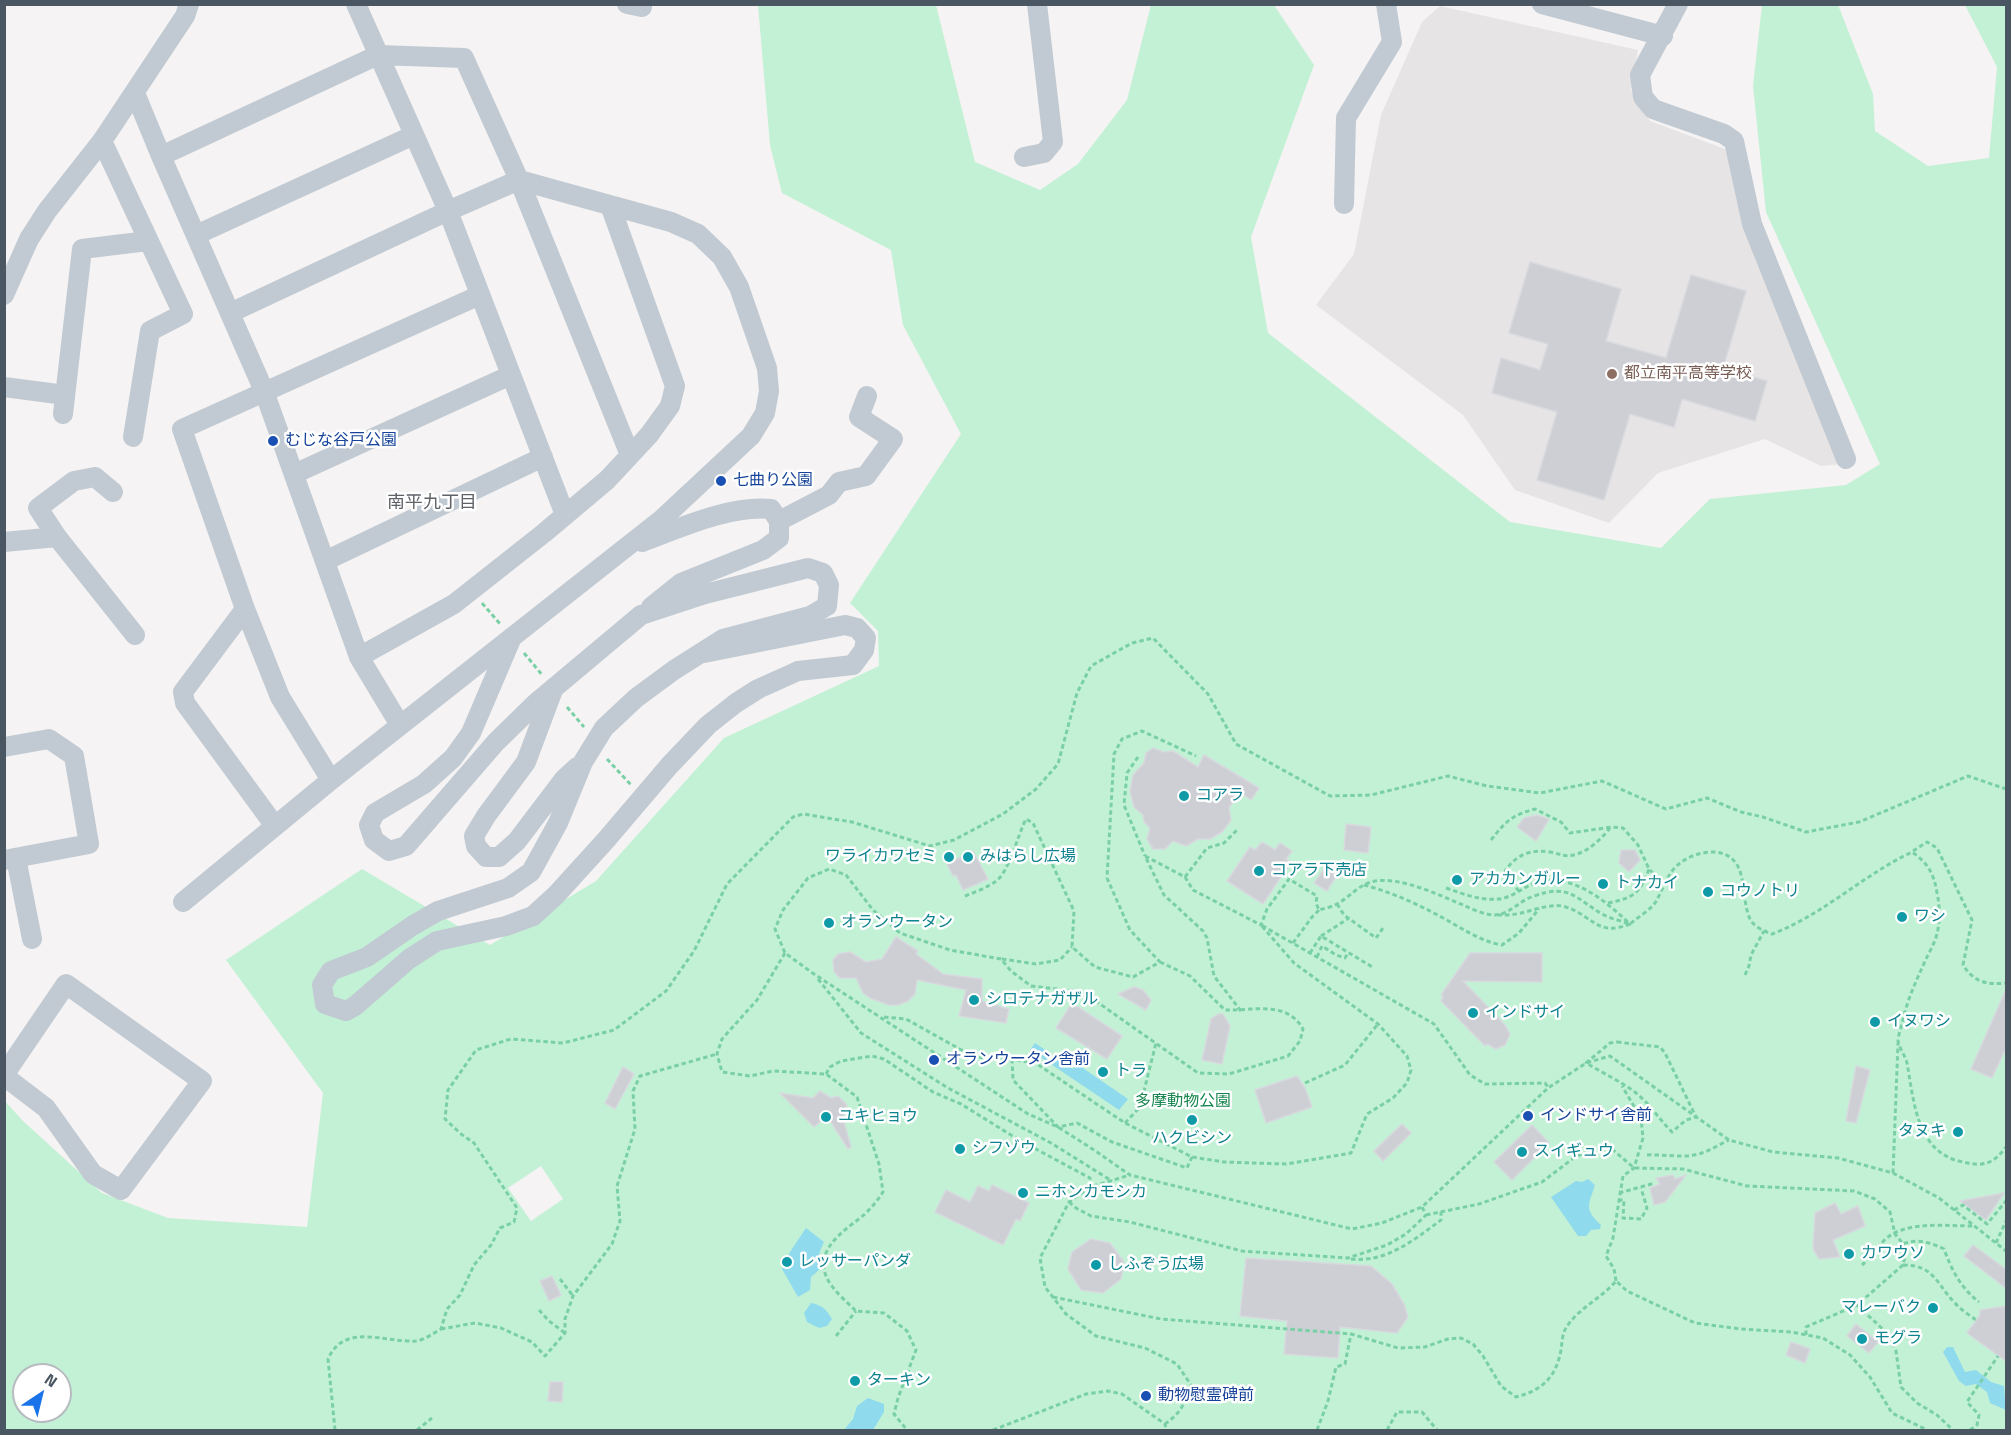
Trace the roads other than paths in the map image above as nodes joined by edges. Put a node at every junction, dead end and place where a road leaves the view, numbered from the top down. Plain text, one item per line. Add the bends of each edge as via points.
1 (189, 4) edge
2 (356, 4) edge
3 (627, 4) edge
4 (642, 4) edge
5 (1037, 4) edge
6 (1386, 4) edge
7 (1542, 4) edge
8 (1678, 4) edge
9 (1663, 36) junction
10 (378, 55) junction
11 (135, 93) junction
12 (414, 135) junction
13 (102, 141) junction
14 (161, 156) junction
15 (1024, 157) dead end
16 (519, 180) junction
17 (1344, 204) dead end
18 (610, 205) junction
19 (448, 211) junction
20 (195, 235) junction
21 (148, 241) junction
22 (4, 295) edge
23 (480, 295) junction
24 (230, 312) junction
25 (511, 375) junction
26 (4, 387) edge
27 (264, 391) junction
28 (867, 396) dead end
29 (133, 437) dead end
30 (630, 455) junction
31 (543, 457) junction
32 (1846, 459) dead end
33 (294, 474) junction
34 (113, 492) dead end
35 (565, 515) junction
36 (779, 521) junction
37 (57, 537) junction
38 (4, 542) edge
39 (625, 548) junction
40 (325, 561) junction
41 (244, 609) junction
42 (641, 615) junction
43 (135, 635) dead end
44 (518, 644) junction
45 (699, 654) junction
46 (359, 657) junction
47 (550, 684) junction
48 (400, 725) junction
49 (4, 747) edge
50 (583, 762) junction
51 (331, 780) junction
52 (275, 826) junction
53 (10, 859) edge
54 (183, 902) dead end
55 (32, 939) dead end
56 (4, 1075) edge

1 - 11 street
2 - 10 street
3 - 4 street
5 - 15 street via 1053,142 1044,153
6 - 17 street via 1392,42 1346,118
7 - 9 street
8 - 9 street
9 - 32 street via 1640,75 1643,97 1653,108 1734,141 1752,224
10 - 12 street
10 - 14 street
10 - 16 street via 464,58
11 - 13 street
11 - 14 street
12 - 19 street
12 - 20 street
13 - 21 street
13 - 22 street via 46,211
14 - 20 street
16 - 18 street
16 - 19 street
16 - 30 street
18 - 30 street via 675,386 670,406
18 - 39 street via 698,234 722,257 742,297 767,368 769,392 765,413 751,436
19 - 23 street
19 - 24 street
20 - 24 street
21 - 26 street via 82,249 64,405
21 - 29 street via 183,314 150,331
23 - 25 street
23 - 27 street
24 - 27 street
25 - 31 street
25 - 33 street
27 - 33 street
27 - 41 street via 182,429
28 - 36 street via 859,417 893,440 866,476 838,482 829,495
30 - 35 street
31 - 35 street
31 - 40 street
33 - 40 street
34 - 37 street via 95,477 74,482 38,507
35 - 46 street via 454,604
36 - 39 street via 771,509 756,507 710,518
36 - 42 street via 779,538 763,550 681,583
37 - 38 street
37 - 43 street
39 - 44 street
40 - 46 street
41 - 51 street via 280,697
41 - 52 street via 183,692 185,703
42 - 45 street via 771,576 808,568 823,573 829,585 827,606 810,616 723,639
42 - 47 street
44 - 47 street via 471,733 453,758 424,783 375,813 369,825 374,840 389,851 406,846
44 - 48 street
45 - 50 street via 636,698 604,728
45 - 50 street via 845,625 857,628 866,638 864,650 853,665 798,671 758,689 708,725 533,916 437,941 346,1011 325,1004 322,985 332,970 367,957 438,911 508,888 531,872 558,823
46 - 48 street
47 - 50 street via 526,762 474,836 476,846 486,857 499,857
48 - 51 street
49 - 53 street via 49,739 74,756 89,843
51 - 52 street
52 - 54 street
53 - 55 street
56 - 56 street via 46,1108 93,1174 121,1190 202,1081 66,984

